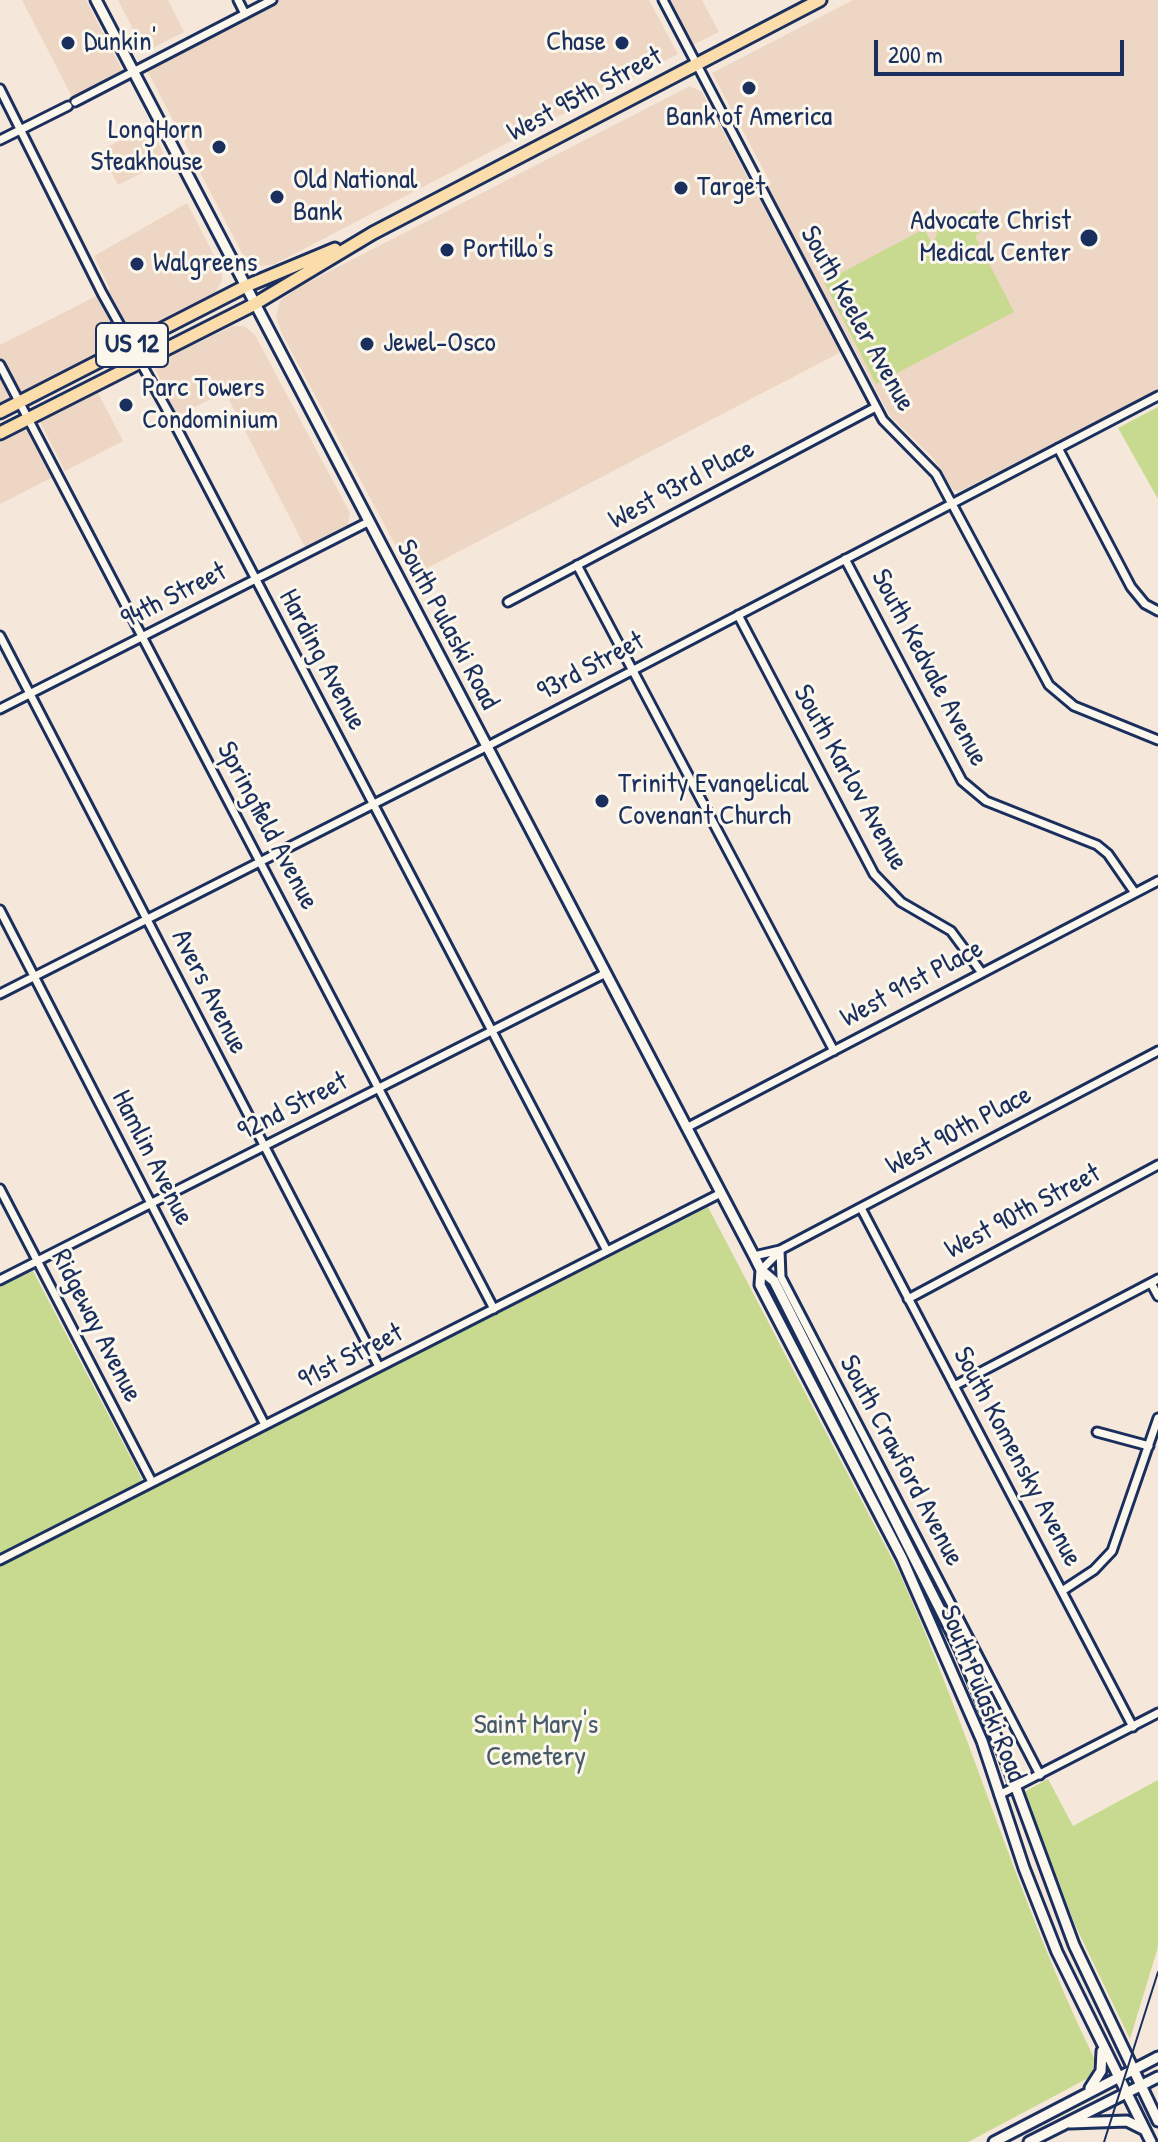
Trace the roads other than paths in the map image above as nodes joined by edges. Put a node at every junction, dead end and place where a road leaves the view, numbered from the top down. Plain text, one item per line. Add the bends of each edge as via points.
1 (96, 0) edge
2 (238, 0) edge
3 (272, 0) edge
4 (663, 0) edge
5 (811, 2) edge
6 (245, 14) junction
7 (696, 65) junction
8 (133, 72) junction
9 (0, 89) edge
10 (21, 129) junction
11 (0, 140) edge
12 (373, 233) junction
13 (244, 287) junction
14 (253, 305) junction
15 (132, 345) junction
16 (141, 361) junction
17 (0, 365) edge
18 (1158, 396) edge
19 (20, 402) junction
20 (876, 407) junction
21 (0, 412) edge
22 (28, 418) junction
23 (0, 433) edge
24 (1058, 448) junction
25 (951, 504) junction
26 (368, 522) junction
27 (845, 559) junction
28 (577, 565) junction
29 (255, 579) junction
30 (508, 602) dead end
31 (1158, 611) edge
32 (738, 615) junction
33 (0, 636) edge
34 (142, 637) junction
35 (633, 670) junction
36 (30, 694) junction
37 (0, 709) edge
38 (1158, 740) edge
39 (486, 747) junction
40 (373, 804) junction
41 (260, 862) junction
42 (1158, 881) edge
43 (1135, 893) junction
44 (0, 910) edge
45 (147, 920) junction
46 (606, 973) junction
47 (982, 973) junction
48 (34, 977) junction
49 (0, 994) edge
50 (492, 1031) junction
51 (834, 1051) junction
52 (1158, 1051) edge
53 (379, 1088) junction
54 (688, 1127) junction
55 (264, 1146) junction
56 (1158, 1165) edge
57 (0, 1189) edge
58 (721, 1193) junction
59 (151, 1204) junction
60 (861, 1208) junction
61 (780, 1250) junction
62 (607, 1251) junction
63 (754, 1256) junction
64 (37, 1261) junction
65 (761, 1270) junction
66 (0, 1280) edge
67 (1154, 1281) edge
68 (1158, 1296) edge
69 (908, 1299) junction
70 (494, 1309) junction
71 (379, 1367) junction
72 (954, 1386) junction
73 (1158, 1418) edge
74 (265, 1425) junction
75 (1097, 1432) dead end
76 (1149, 1446) junction
77 (152, 1482) junction
78 (0, 1560) edge
79 (1062, 1591) junction
80 (1158, 1713) edge
81 (1133, 1727) junction
82 (1040, 1775) junction
83 (1015, 1788) junction
84 (999, 1795) junction
85 (1101, 2044) junction
86 (1158, 2057) edge
87 (1133, 2070) junction
88 (1158, 2077) edge
89 (1118, 2078) junction
90 (1141, 2086) junction
91 (1126, 2093) junction
92 (1079, 2098) junction
93 (1158, 2121) edge
94 (1067, 2123) junction
95 (1145, 2130) junction
96 (994, 2142) edge
97 (1029, 2142) edge
98 (1151, 2142) edge

1 - 8 main road, South Pulaski Road
2 - 6 street
3 - 6 street
4 - 7 street, South Keeler Avenue
5 - 7 main road, West 95th Street / US 12
6 - 8 street
7 - 12 main road, West 95th Street / US 12
7 - 20 street, South Keeler Avenue
8 - 10 street
8 - 13 main road, South Pulaski Road
9 - 10 street, Harding Avenue
10 - 11 street
10 - 15 street, Harding Avenue
12 - 13 main road, West 95th Street / US 12
12 - 14 main road, West 95th Street / US 12
13 - 14 main road, South Pulaski Road
13 - 15 main road, West 95th Street / US 12
14 - 16 main road, West 95th Street / US 12
14 - 26 main road, South Pulaski Road
15 - 16 street, Harding Avenue
15 - 19 main road, West 95th Street / US 12
16 - 22 main road, West 95th Street / US 12
16 - 29 street, Harding Avenue
17 - 19 street, Springfield Avenue
18 - 24 street, 93rd Street
19 - 21 main road, West 95th Street / US 12
19 - 22 street, Springfield Avenue
20 - 25 street, South Keeler Avenue via 931,467
20 - 28 street, West 93rd Place
22 - 23 main road, West 95th Street / US 12
22 - 34 street, Springfield Avenue
24 - 25 street, 93rd Street
24 - 31 street via 1131,587
25 - 27 street, 93rd Street
25 - 38 street, South Keeler Avenue via 1049,685 1074,706
26 - 29 street, 94th Street
26 - 39 main road, South Pulaski Road
27 - 32 street, 93rd Street
27 - 43 street, South Kedvale Avenue via 962,781 986,801 1097,845
28 - 30 street, West 93rd Place
28 - 35 street
29 - 34 street, 94th Street
29 - 40 street, Harding Avenue
32 - 35 street, 93rd Street
32 - 47 street, South Karlov Avenue via 874,874 901,902 951,931
33 - 36 street, Avers Avenue
34 - 36 street, 94th Street
34 - 41 street, Springfield Avenue
35 - 39 street, 93rd Street
35 - 51 street
36 - 37 street, 94th Street
36 - 45 street, Avers Avenue
39 - 40 street, 93rd Street
39 - 46 main road, South Pulaski Road
40 - 41 street, 93rd Street
40 - 50 street, Harding Avenue
41 - 45 street, 93rd Street
41 - 53 street, Springfield Avenue
42 - 43 street, West 91st Place
43 - 47 street, West 91st Place
44 - 48 street, Hamlin Avenue
45 - 48 street, 93rd Street
45 - 55 street, Avers Avenue
46 - 50 street, 92nd Street
46 - 54 main road, South Pulaski Road
47 - 51 street, West 91st Place
48 - 49 street, 93rd Street
48 - 59 street, Hamlin Avenue
50 - 53 street, 92nd Street
50 - 62 street, Harding Avenue
51 - 54 street, West 91st Place
52 - 60 street, West 90th Place
53 - 55 street, 92nd Street
53 - 70 street, Springfield Avenue
54 - 58 main road, South Pulaski Road
55 - 59 street, 92nd Street
55 - 71 street, Avers Avenue
56 - 69 street, West 90th Street
57 - 64 street, Ridgeway Avenue
58 - 62 street, 91st Street
58 - 63 main road, South Pulaski Road
59 - 64 street, 92nd Street
59 - 74 street, Hamlin Avenue
60 - 61 street, West 90th Place
60 - 69 street, South Komensky Avenue
61 - 63 street, West 90th Place
61 - 65 street, West 90th Place
61 - 82 street, South Crawford Avenue via 778,1267 788,1291
62 - 70 street, 91st Street
63 - 65 main road, South Pulaski Road
64 - 66 street, 92nd Street
64 - 77 street, Ridgeway Avenue
65 - 83 main road, South Pulaski Road via 774,1281 940,1607
65 - 84 main road, South Pulaski Road via 760,1285 908,1572 962,1692
67 - 68 street
67 - 72 street
69 - 72 street, South Komensky Avenue
70 - 71 street, 91st Street
71 - 74 street, 91st Street
72 - 79 street, South Komensky Avenue
73 - 76 street
74 - 77 street, 91st Street
75 - 76 street
76 - 79 street via 1112,1551
77 - 78 street, 91st Street
79 - 81 street, South Komensky Avenue
80 - 81 street
81 - 82 street
82 - 83 street
83 - 84 street
83 - 87 main road, South Pulaski Road via 1074,1945
84 - 85 main road, South Pulaski Road via 1046,1925
85 - 89 main road, South Pulaski Road
85 - 92 main road via 1100,2075
86 - 87 main road
87 - 89 main road
87 - 90 main road, South Pulaski Road
88 - 90 main road
89 - 91 main road, South Pulaski Road
89 - 92 main road
90 - 91 main road
90 - 93 main road, South Pulaski Road
91 - 94 main road
91 - 95 main road, South Pulaski Road
92 - 96 main road
94 - 95 main road via 1127,2121
94 - 97 main road
95 - 98 main road, South Pulaski Road

